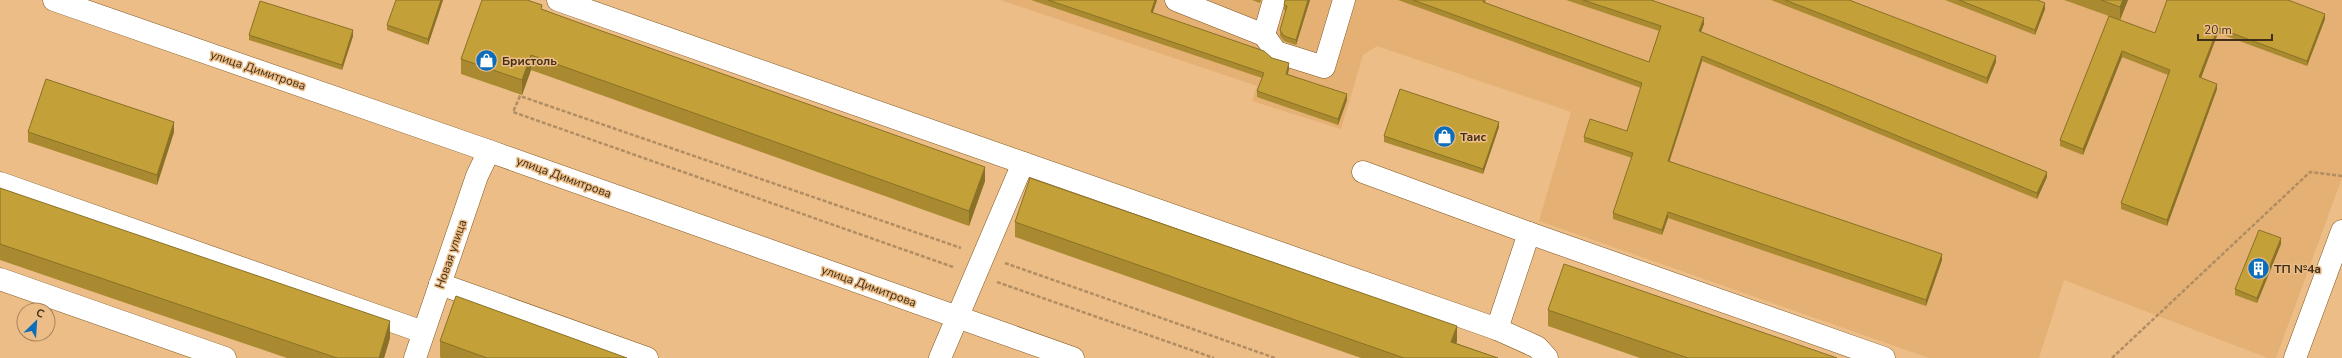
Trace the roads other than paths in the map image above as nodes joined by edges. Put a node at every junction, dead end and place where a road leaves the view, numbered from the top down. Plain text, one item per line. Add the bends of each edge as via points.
1 (54, 0) edge
2 (558, 0) edge
3 (1176, 0) edge
4 (1274, 0) edge
5 (1344, 0) edge
6 (103, 7) edge
7 (1264, 35) junction
8 (489, 151) junction
9 (1023, 163) junction
10 (1363, 172) dead end
11 (0, 184) edge
12 (2342, 230) edge
13 (1529, 233) junction
14 (0, 279) edge
15 (440, 284) junction
16 (959, 318) junction
17 (1497, 329) junction
18 (423, 332) junction
19 (225, 358) edge
20 (415, 358) edge
21 (647, 358) edge
22 (940, 358) edge
23 (1073, 358) edge
24 (1547, 358) edge
25 (1884, 358) edge
26 (2295, 358) edge

1 - 6 street, улица Димитрова
2 - 9 street
3 - 7 street
4 - 7 street
5 - 7 street via 1324,67 1276,52
6 - 8 street, улица Димитрова
8 - 15 street, Новая улица via 477,176
8 - 16 street, улица Димитрова
9 - 16 street
9 - 17 street
10 - 13 street
11 - 18 street
12 - 26 street
13 - 17 street
13 - 25 street
14 - 19 street
15 - 18 street, Новая улица
15 - 21 street
16 - 22 street
16 - 23 street, улица Димитрова
17 - 24 street via 1537,347
18 - 20 street, Новая улица

